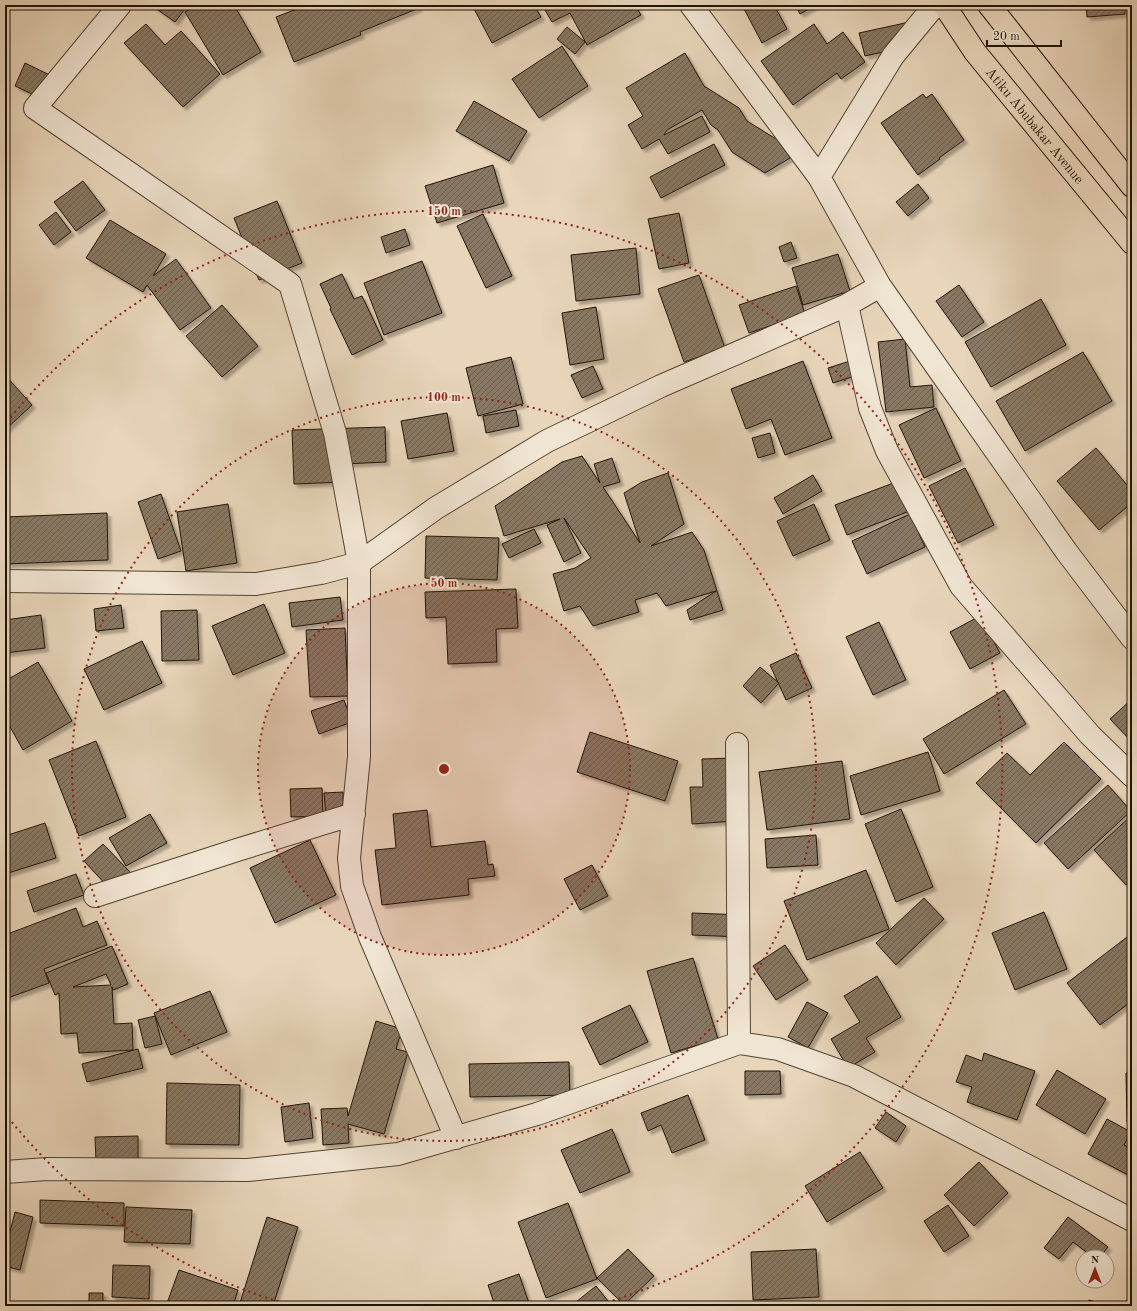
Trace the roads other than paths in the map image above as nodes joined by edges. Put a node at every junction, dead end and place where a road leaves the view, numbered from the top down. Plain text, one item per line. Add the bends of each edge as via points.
1 (120, 5) edge
2 (691, 5) edge
3 (935, 5) edge
4 (944, 5) edge
5 (989, 5) edge
6 (819, 177) junction
7 (1132, 186) edge
8 (1132, 242) edge
9 (880, 286) junction
10 (847, 305) junction
11 (359, 563) junction
12 (5, 581) edge
13 (1132, 638) edge
14 (737, 744) dead end
15 (1132, 776) edge
16 (354, 814) junction
17 (95, 896) dead end
18 (739, 1043) junction
19 (456, 1138) junction
20 (5, 1172) edge
21 (1132, 1220) edge

1 - 11 street via 35,108 290,284 335,433
2 - 6 street
3 - 6 street via 893,56
4 - 8 main road, Atiku Abubakar Avenue via 975,52
5 - 7 main road
6 - 9 street
9 - 10 street
9 - 13 street via 1066,551
10 - 11 street via 661,386 547,441 436,508
10 - 15 street via 870,408 887,451 961,586 1090,735
11 - 12 street via 321,573 256,584
11 - 16 street via 359,756
14 - 18 street
16 - 17 street
16 - 19 street via 349,858 352,886 370,937
18 - 19 street via 537,1114
18 - 21 street via 778,1049 854,1076
19 - 20 street via 398,1154 248,1170 47,1169

